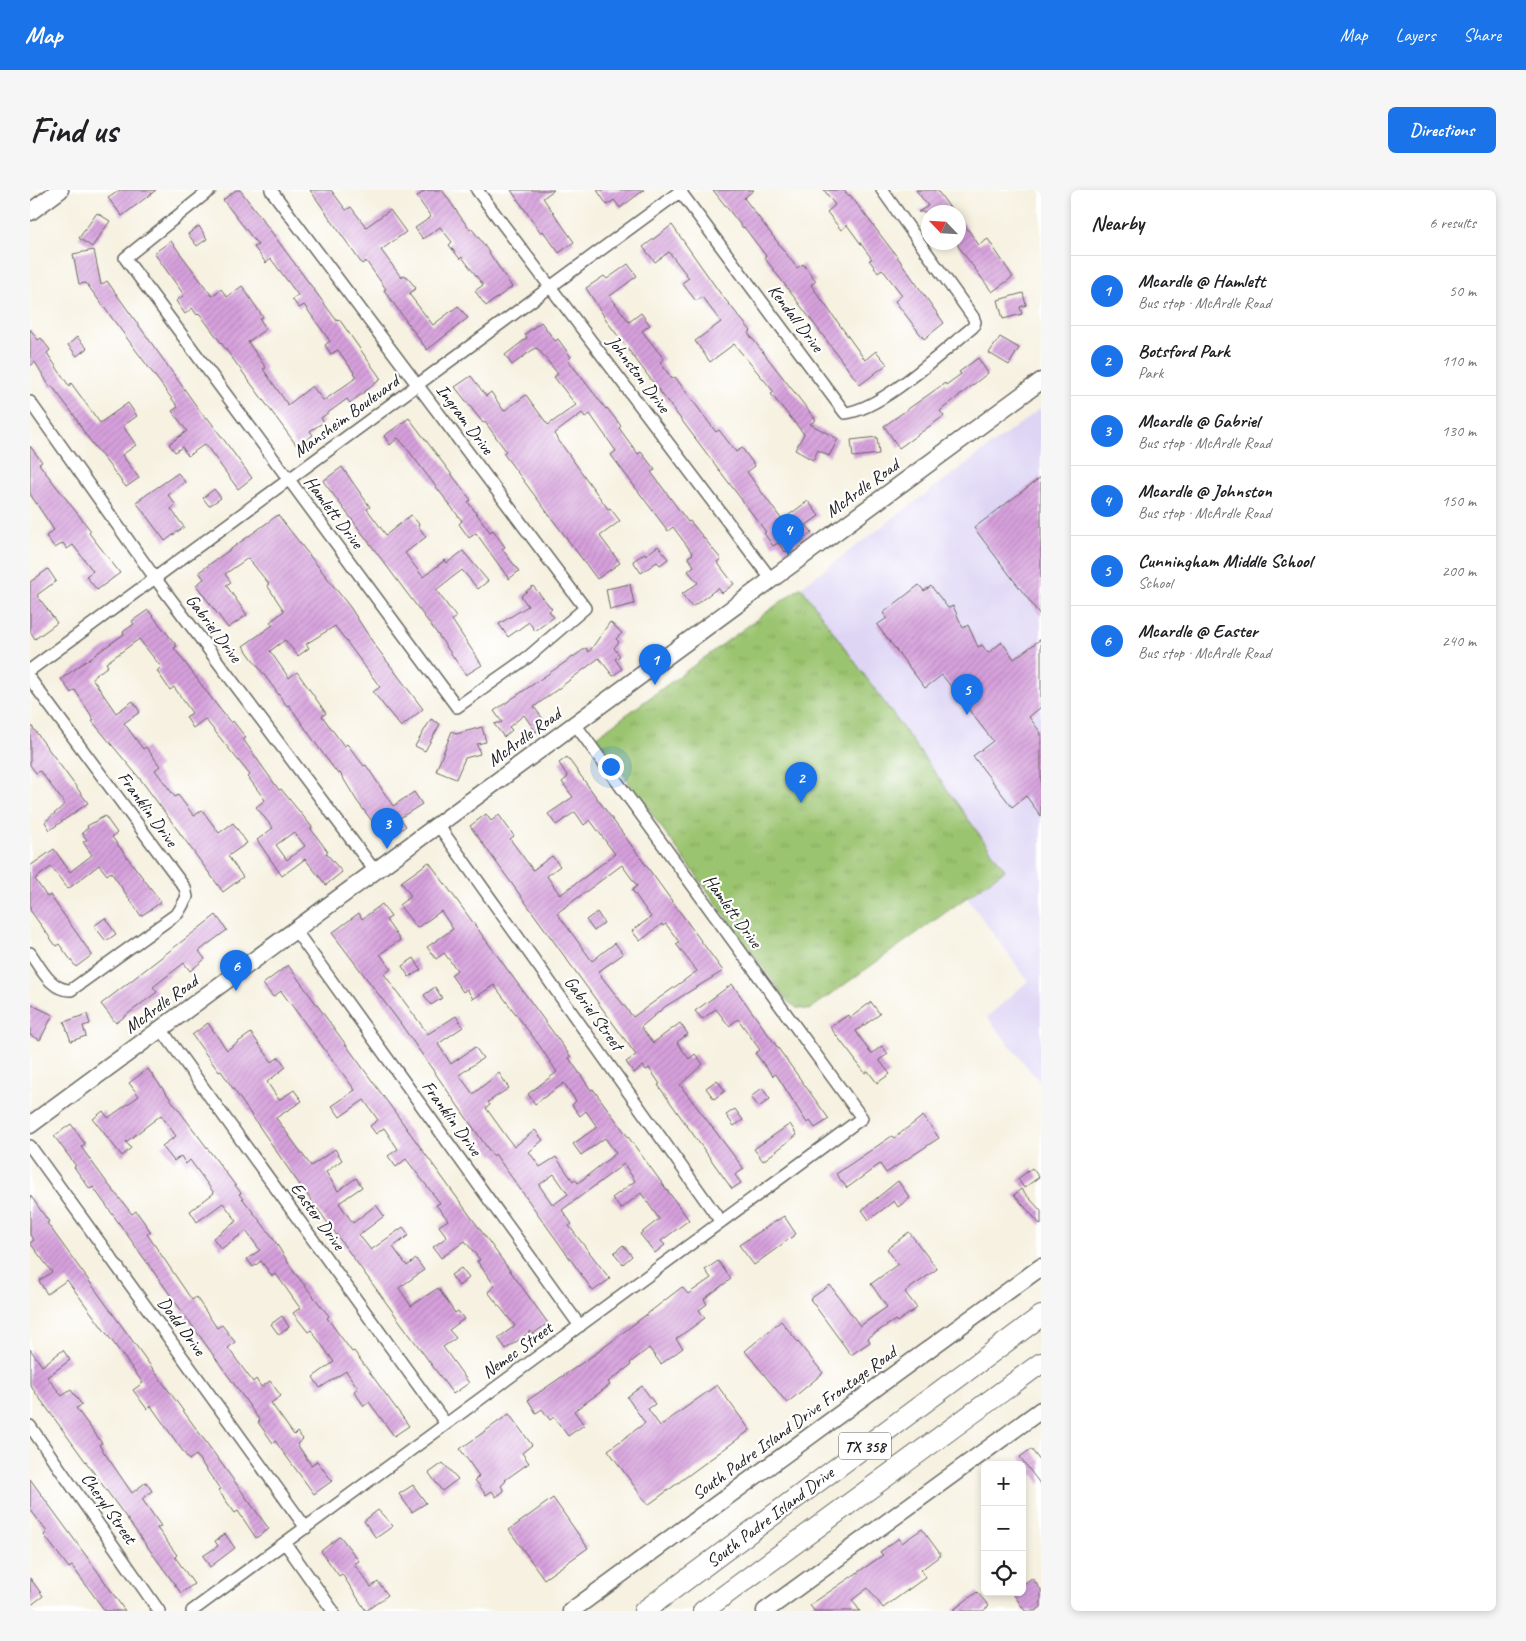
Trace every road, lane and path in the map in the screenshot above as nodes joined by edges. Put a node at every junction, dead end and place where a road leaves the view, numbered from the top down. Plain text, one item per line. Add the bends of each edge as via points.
1 (60, 190) edge
2 (210, 190) edge
3 (271, 190) edge
4 (477, 190) edge
5 (680, 190) edge
6 (882, 190) edge
7 (30, 212) edge
8 (551, 286) junction
9 (1041, 381) edge
10 (417, 385) junction
11 (30, 402) edge
12 (288, 480) junction
13 (155, 578) junction
14 (771, 580) junction
15 (528, 657) joint
16 (30, 670) edge
17 (30, 679) edge
18 (575, 724) junction
19 (438, 825) junction
20 (375, 871) junction
21 (295, 930) junction
22 (30, 954) edge
23 (161, 1029) junction
24 (862, 1118) joint
25 (30, 1125) edge
26 (30, 1146) edge
27 (721, 1222) junction
28 (1041, 1267) edge
29 (1041, 1316) edge
30 (580, 1326) junction
31 (1041, 1363) edge
32 (1041, 1379) edge
33 (1001, 1393) junction
34 (1041, 1410) edge
35 (446, 1424) junction
36 (30, 1426) edge
37 (306, 1528) junction
38 (285, 1543) junction
39 (690, 1577) junction
40 (159, 1611) edge
41 (192, 1611) edge
42 (333, 1611) edge
43 (571, 1611) edge
44 (637, 1611) edge
45 (644, 1611) edge
46 (703, 1611) edge
47 (765, 1611) edge

1 - 7 main road
2 - 12 street, Hamlett Drive via 126,258
3 - 10 street, Ingram Drive
4 - 8 street, Johnston Drive
5 - 6 street, Kendall Drive via 844,413 858,411 903,383 973,327 975,322
5 - 8 street, Mansheim Boulevard
8 - 10 street, Mansheim Boulevard
8 - 14 street, Johnston Drive
9 - 14 main road, McArdle Road
10 - 12 street, Mansheim Boulevard
10 - 15 street, Ingram Drive via 585,608
11 - 13 street, Gabriel Drive
12 - 13 street, Mansheim Boulevard
12 - 15 street, Hamlett Drive via 457,707
13 - 16 street, Mansheim Boulevard
13 - 20 street, Gabriel Drive
14 - 18 main road, McArdle Road
17 - 22 street, Franklin Drive via 185,888 187,897 178,912 78,986 66,990 52,983
18 - 19 main road, McArdle Road
18 - 24 street, Hamlett Drive
19 - 20 main road, McArdle Road
19 - 27 street, Gabriel Street
20 - 21 main road, McArdle Road
21 - 23 main road, McArdle Road
21 - 30 street, Franklin Drive
23 - 25 main road, McArdle Road
23 - 35 street, Easter Drive
24 - 27 street, Nemec Street
26 - 37 street, Dodd Drive
27 - 30 street, Nemec Street
28 - 43 main road, South Padre Island Drive Frontage Road
29 - 39 highway, South Padre Island Drive / TX 358
30 - 35 street, Nemec Street
31 - 33 highway, South Padre Island Drive / TX 358
32 - 33 highway
33 - 46 highway, South Padre Island Drive / TX 358
34 - 47 main road
35 - 37 street, Nemec Street
36 - 40 street, Cheryl Street
37 - 38 street, Nemec Street
38 - 41 street, Nemec Street
38 - 42 street
39 - 44 highway
39 - 45 highway, South Padre Island Drive / TX 358

